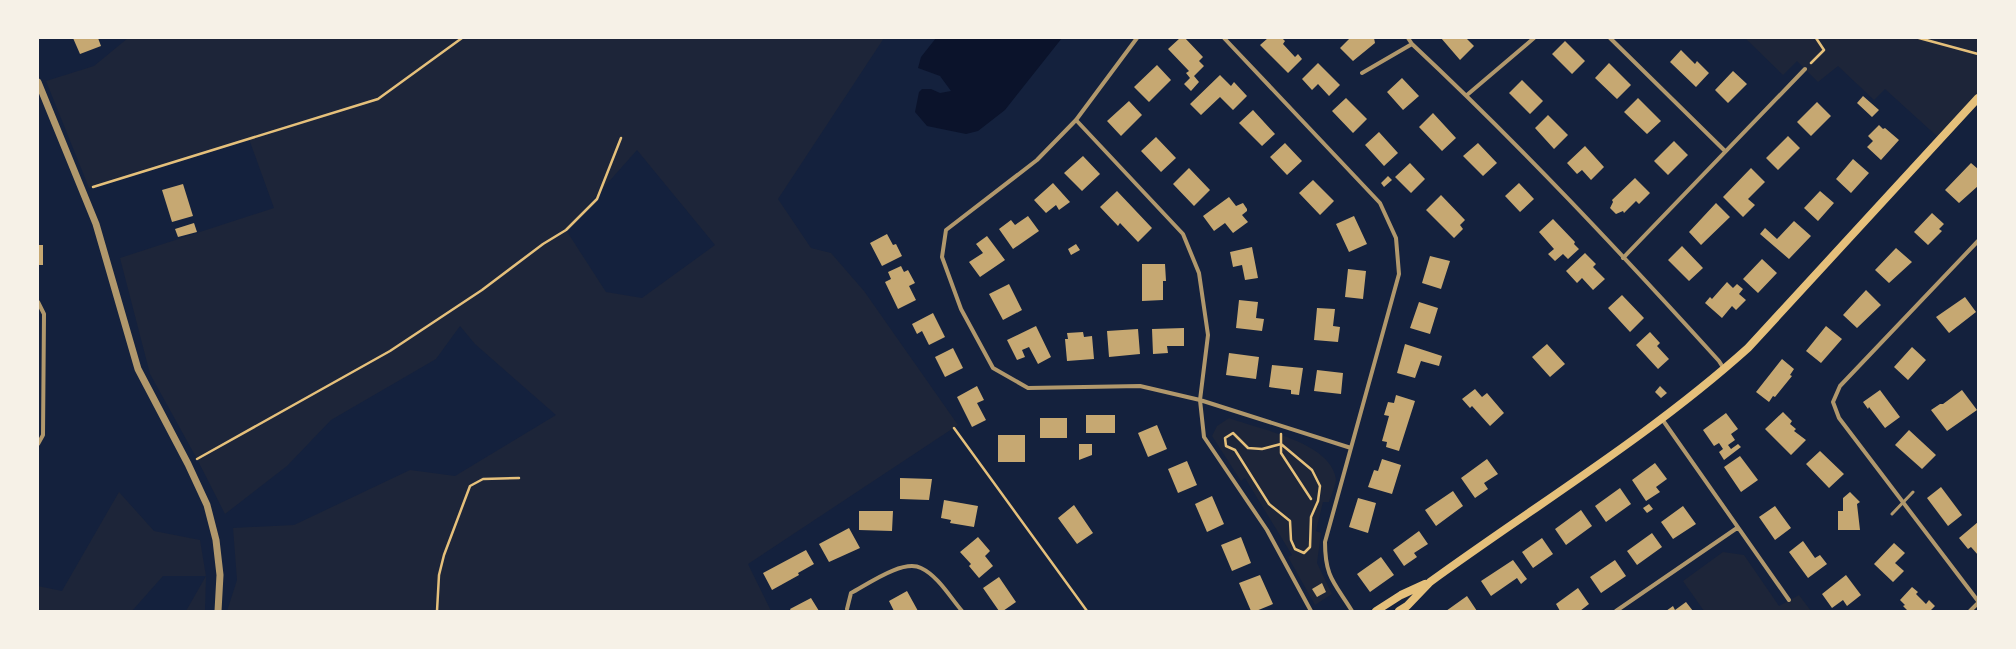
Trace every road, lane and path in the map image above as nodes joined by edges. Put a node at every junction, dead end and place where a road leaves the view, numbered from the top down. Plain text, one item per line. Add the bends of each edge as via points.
1 (462, 38) edge
2 (1137, 38) edge
3 (1224, 38) edge
4 (1408, 38) edge
5 (1534, 38) edge
6 (1610, 38) edge
7 (1816, 38) edge
8 (1919, 38) edge
9 (1412, 44) junction
10 (1978, 54) edge
11 (1805, 69) joint
12 (1362, 73) dead end
13 (38, 82) edge
14 (1467, 95) junction
15 (1978, 98) edge
16 (1076, 120) junction
17 (621, 138) dead end
18 (1725, 151) junction
19 (83, 190) junction
20 (1978, 241) edge
21 (1623, 258) junction
22 (38, 302) edge
23 (1724, 369) junction
24 (1200, 400) junction
25 (1662, 419) junction
26 (1282, 425) junction
27 (954, 428) dead end
28 (38, 444) edge
29 (1281, 444) junction
30 (1351, 448) junction
31 (188, 464) junction
32 (519, 478) dead end
33 (1913, 492) dead end
34 (1311, 499) dead end
35 (1903, 503) junction
36 (1892, 514) dead end
37 (1737, 528) junction
38 (1430, 582) junction
39 (1789, 600) dead end
40 (1978, 602) edge
41 (846, 609) dead end
42 (218, 611) edge
43 (437, 611) edge
44 (962, 611) edge
45 (1087, 611) edge
46 (1311, 611) edge
47 (1352, 611) edge
48 (1376, 611) edge
49 (1399, 611) edge
50 (1616, 611) edge
51 (1970, 611) edge

1 - 19 path via 378,99
2 - 16 street
3 - 30 street via 1380,203 1396,238 1399,274
4 - 9 street
5 - 14 street
6 - 18 street
7 - 11 path via 1824,50
8 - 10 path
9 - 12 street
9 - 14 street
11 - 18 street
13 - 19 street
14 - 21 street
15 - 23 main road via 1748,348
16 - 24 street via 1183,234 1199,273 1208,335
16 - 24 street via 1036,160 946,230 942,257 961,310 993,368 1028,388 1140,386
17 - 31 path via 597,199 566,230 390,351
18 - 21 street
19 - 31 street via 96,224 138,369
20 - 35 street via 1840,386 1833,402 1839,418
21 - 23 street
22 - 28 street via 44,314 43,435
23 - 25 main road
24 - 26 street
24 - 46 street via 1204,437 1266,530
25 - 37 street
25 - 38 main road
26 - 29 path
26 - 30 street
27 - 45 path
29 - 29 path via 1312,470 1320,486 1318,501 1311,517 1310,547 1304,554 1295,550 1290,521 1269,504 1235,450 1226,446 1225,438 1233,433 1248,448 1262,449
29 - 34 path via 1281,453
30 - 47 street via 1325,542 1325,559 1328,574
31 - 42 street via 207,505 216,540 220,575
32 - 43 path via 483,479 470,486 444,555 439,575
33 - 35 lane
35 - 36 lane
35 - 40 street
37 - 39 street
37 - 50 street
38 - 48 main road
38 - 49 main road
40 - 51 street
41 - 44 street via 851,593 902,566 921,568 938,582

